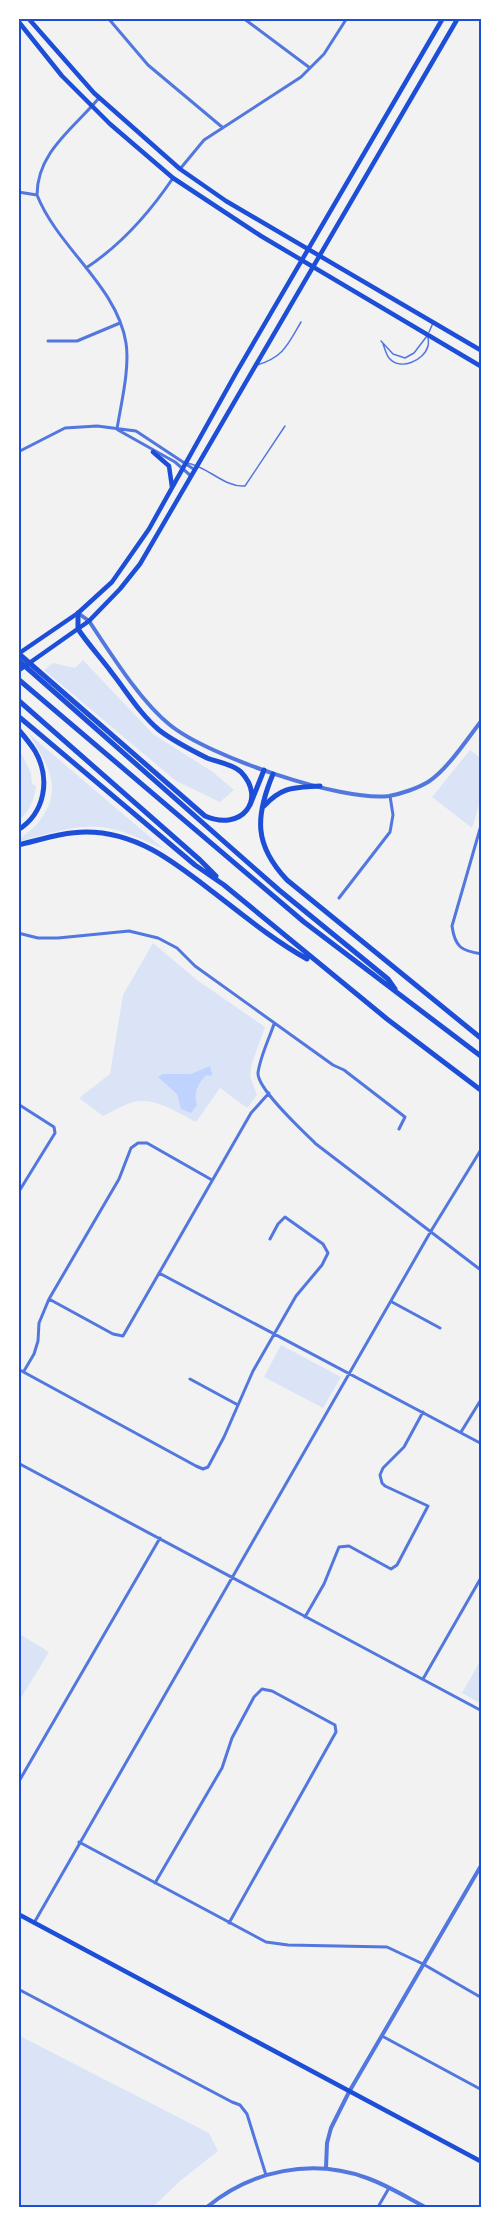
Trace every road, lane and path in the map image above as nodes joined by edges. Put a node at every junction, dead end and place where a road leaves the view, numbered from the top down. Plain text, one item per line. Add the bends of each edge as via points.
1 (28, 18) edge
2 (108, 18) edge
3 (243, 18) edge
4 (347, 18) edge
5 (444, 18) edge
6 (458, 18) edge
7 (18, 21) edge
8 (310, 68) junction
9 (99, 98) junction
10 (92, 106) junction
11 (222, 127) junction
12 (180, 169) junction
13 (173, 178) junction
14 (18, 192) edge
15 (37, 195) junction
16 (308, 249) junction
17 (321, 256) junction
18 (302, 260) junction
19 (314, 267) junction
20 (86, 268) junction
21 (434, 321) junction
22 (301, 322) dead end
23 (120, 323) junction
24 (428, 335) junction
25 (48, 341) dead end
26 (482, 351) edge
27 (256, 365) junction
28 (482, 367) edge
29 (285, 426) dead end
30 (117, 429) junction
31 (18, 452) edge
32 (153, 452) junction
33 (185, 463) junction
34 (196, 467) junction
35 (181, 470) junction
36 (191, 476) junction
37 (172, 487) junction
38 (78, 613) junction
39 (89, 621) junction
40 (78, 630) junction
41 (20, 652) edge
42 (18, 660) edge
43 (18, 671) edge
44 (18, 679) edge
45 (18, 699) edge
46 (18, 716) edge
47 (482, 720) edge
48 (18, 729) edge
49 (264, 770) junction
50 (273, 774) junction
51 (320, 786) junction
52 (390, 796) junction
53 (250, 806) junction
54 (263, 807) junction
55 (482, 822) edge
56 (18, 830) edge
57 (18, 845) edge
58 (224, 885) junction
59 (339, 898) dead end
60 (18, 933) edge
61 (482, 954) edge
62 (320, 966) junction
63 (402, 997) junction
64 (274, 1024) junction
65 (482, 1039) edge
66 (482, 1057) edge
67 (482, 1091) edge
68 (269, 1093) junction
69 (18, 1104) edge
70 (399, 1129) dead end
71 (482, 1148) edge
72 (212, 1180) junction
73 (18, 1193) edge
74 (431, 1232) junction
75 (270, 1239) dead end
76 (482, 1271) edge
77 (159, 1273) junction
78 (49, 1299) junction
79 (392, 1302) junction
80 (440, 1328) dead end
81 (275, 1334) junction
82 (18, 1369) edge
83 (24, 1371) junction
84 (351, 1375) junction
85 (190, 1379) dead end
86 (482, 1398) edge
87 (237, 1404) junction
88 (423, 1412) junction
89 (461, 1432) junction
90 (482, 1444) edge
91 (18, 1463) edge
92 (160, 1538) junction
93 (482, 1576) edge
94 (232, 1578) junction
95 (305, 1617) junction
96 (423, 1680) junction
97 (482, 1711) edge
98 (18, 1783) edge
99 (79, 1842) junction
100 (482, 1864) edge
101 (155, 1883) junction
102 (18, 1914) edge
103 (34, 1923) junction
104 (229, 1923) junction
105 (423, 1964) junction
106 (18, 1989) edge
107 (482, 1998) edge
108 (382, 2036) junction
109 (482, 2090) edge
110 (349, 2092) junction
111 (482, 2162) edge
112 (326, 2168) junction
113 (266, 2175) junction
114 (389, 2188) junction
115 (207, 2207) edge
116 (378, 2207) edge
117 (425, 2207) edge

1 - 9 main road
2 - 11 street via 148,65
3 - 8 street
4 - 8 street
5 - 16 main road
6 - 17 main road
7 - 10 main road
8 - 11 street via 289,86
9 - 10 street
9 - 12 main road
10 - 13 main road
10 - 15 street via 47,157
11 - 12 street via 194,150
12 - 16 main road
13 - 18 main road
13 - 20 street via 122,240
14 - 15 street
15 - 20 street via 66,245
16 - 17 main road
16 - 18 main road
17 - 19 main road
17 - 21 main road
18 - 19 main road
18 - 33 main road
19 - 24 main road
19 - 27 main road
20 - 23 street
21 - 24 lane
21 - 26 main road
22 - 27 lane via 284,352
23 - 25 street via 77,341
23 - 30 street via 127,355
24 - 24 lane via 405,358 393,354 381,341 391,360 408,364 428,346
24 - 28 main road
27 - 34 main road
29 - 34 lane via 245,486 236,486
30 - 31 street via 65,428
30 - 32 street
30 - 33 street via 135,431
32 - 35 street via 175,462
32 - 37 main road via 169,466
33 - 34 street
33 - 35 main road
34 - 36 main road
35 - 36 street
35 - 37 main road
36 - 39 main road via 140,564
37 - 38 main road via 112,582
38 - 39 street
38 - 40 highway
38 - 41 main road
39 - 40 main road
39 - 49 street via 145,700 170,726 198,743
40 - 43 main road
40 - 53 highway via 159,729 186,747 240,771 250,791
41 - 53 highway via 205,816 228,822
42 - 63 highway via 279,890 388,979
44 - 63 highway via 304,922
45 - 58 highway
46 - 58 highway
47 - 52 street via 433,778
48 - 56 highway via 35,751 42,768 44,792 34,816
49 - 50 street
49 - 53 highway
50 - 51 street
50 - 54 highway
51 - 52 street
51 - 54 highway via 286,788
52 - 59 street via 390,832
54 - 65 highway via 263,846 272,864 287,880
55 - 61 street via 452,926 454,941 461,948
57 - 62 highway via 85,832 135,841 172,861 284,946
58 - 62 highway
60 - 64 street via 39,938 129,931 154,936 177,948 195,966
62 - 67 highway
63 - 66 highway
64 - 68 street via 258,1072
64 - 70 street via 344,1070 405,1117
68 - 72 street via 251,1113
68 - 74 street via 316,1143
69 - 73 street via 54,1127 55,1133
71 - 74 street
72 - 77 street
72 - 78 street via 147,1143 135,1145
74 - 76 street
74 - 79 street
75 - 81 street via 285,1217 323,1244 328,1253 296,1296
77 - 78 street via 123,1336
77 - 81 street
78 - 83 street via 39,1323 34,1354
79 - 80 street
79 - 84 street
81 - 84 street
81 - 87 street
82 - 83 street
83 - 87 street via 203,1469 211,1465
84 - 88 street
84 - 94 street
85 - 87 street
86 - 89 street
88 - 89 street
88 - 95 street via 404,1447 380,1474 385,1486 428,1506 397,1565 390,1569 349,1546 339,1547
89 - 90 street
91 - 92 street
92 - 94 street
92 - 98 street
93 - 96 street
94 - 95 street
94 - 99 street
95 - 96 street
96 - 97 street
99 - 101 street
99 - 103 street
100 - 105 street
101 - 104 street
101 - 104 street via 222,1768 232,1738 254,1697 262,1689 335,1725 336,1732
102 - 103 main road
103 - 110 main road
104 - 105 street via 266,1942 387,1947
105 - 107 street
105 - 108 street
106 - 113 street via 240,2105 247,2114
108 - 109 street
108 - 110 street
110 - 111 main road
110 - 112 street via 331,2128
112 - 113 street
112 - 114 street
113 - 115 street via 241,2184
114 - 116 street
114 - 117 street

